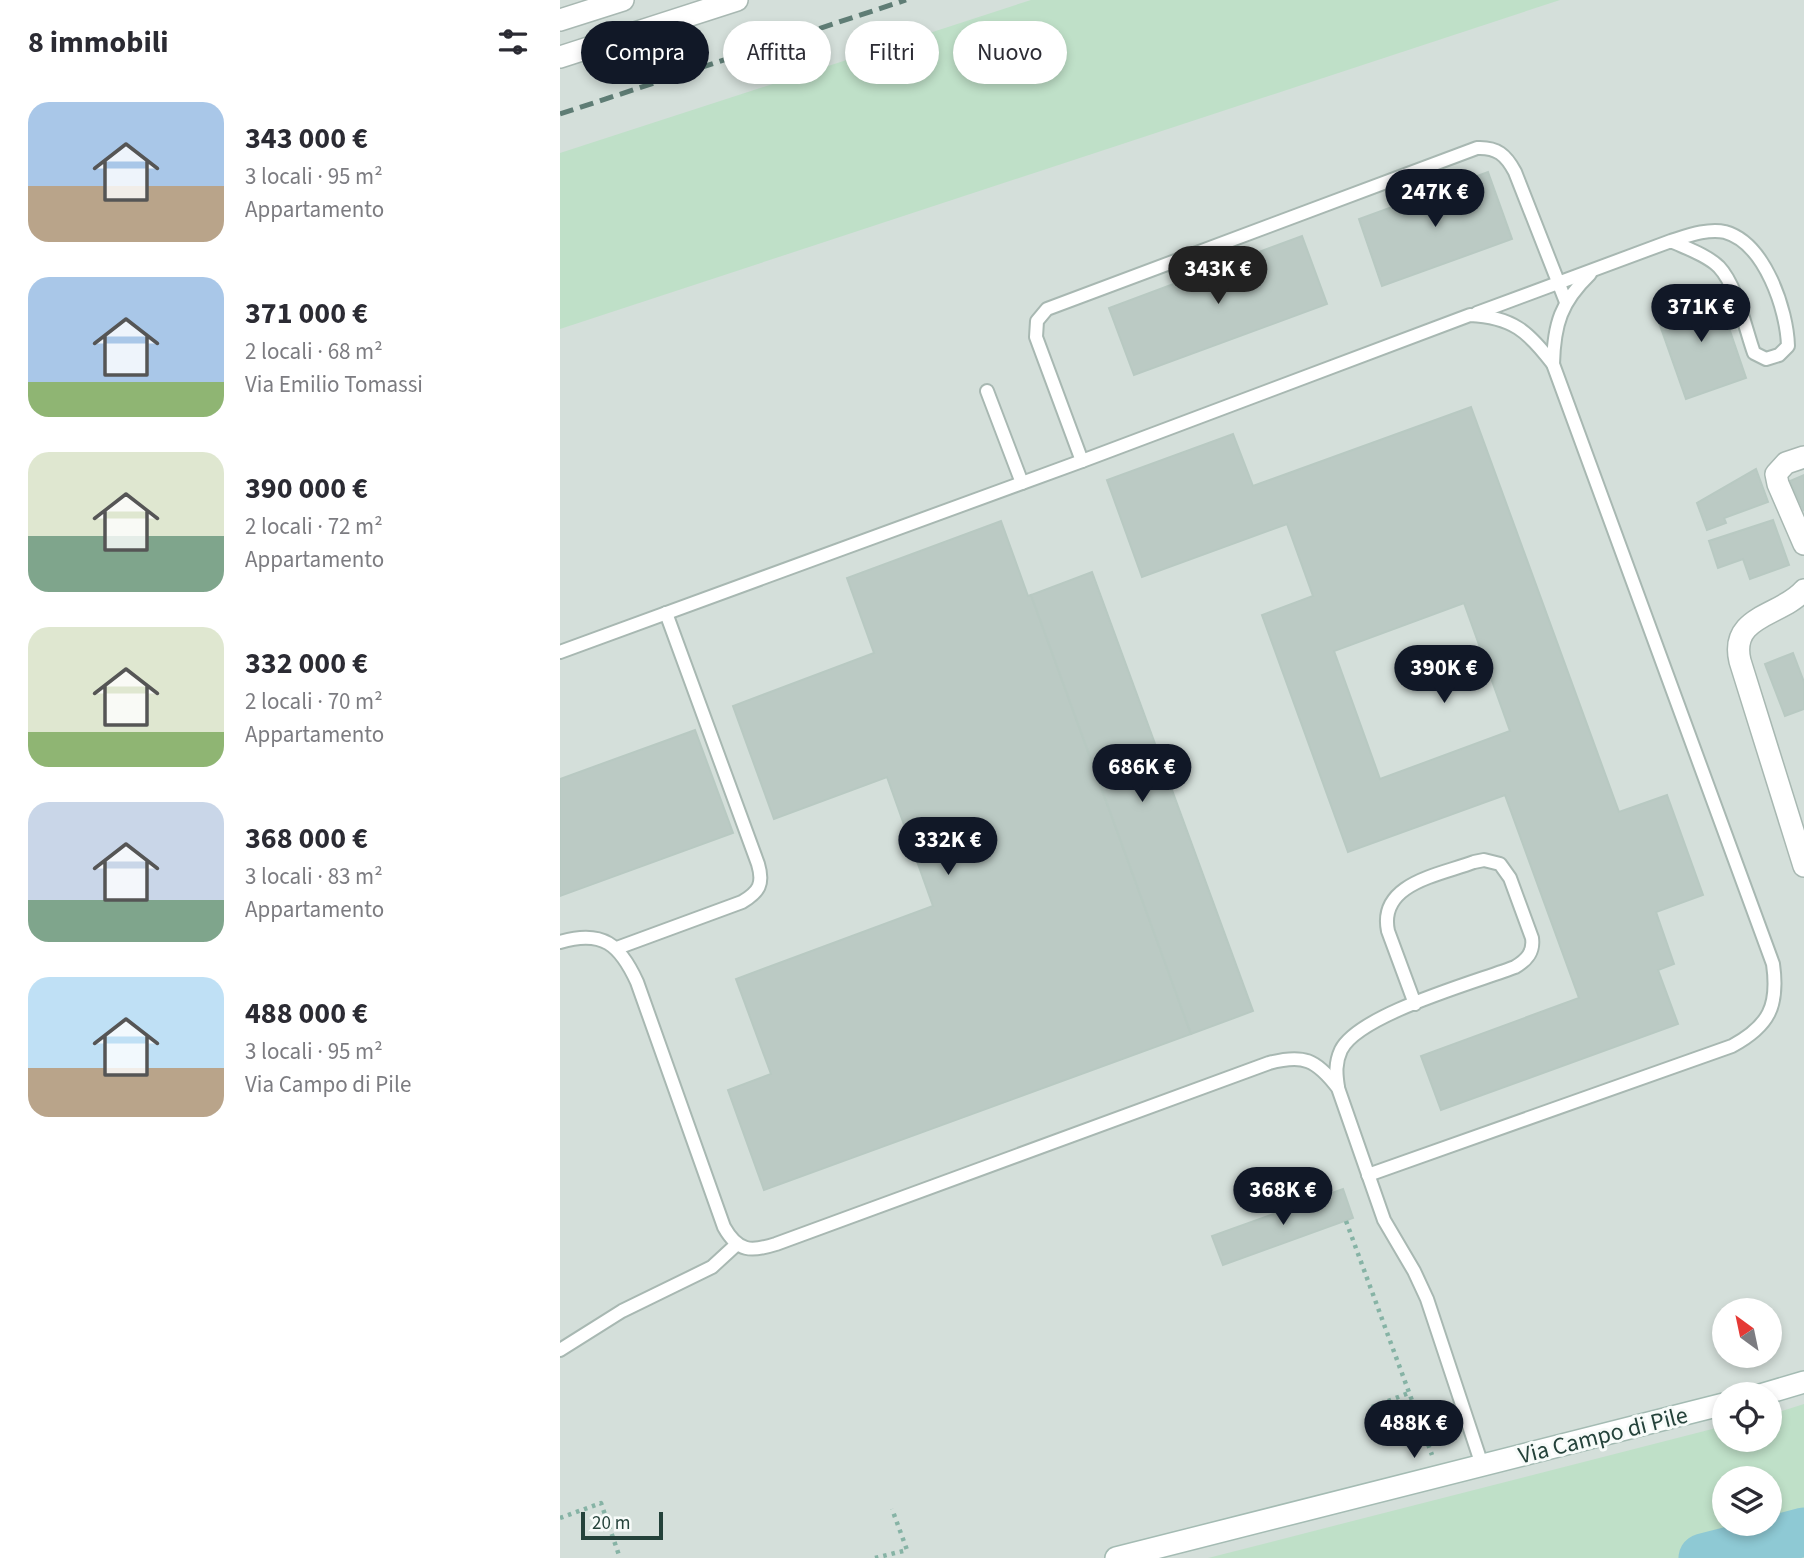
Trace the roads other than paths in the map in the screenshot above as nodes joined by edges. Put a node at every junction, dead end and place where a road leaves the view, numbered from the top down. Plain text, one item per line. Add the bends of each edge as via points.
1 (623, 0) edge
2 (737, 0) edge
3 (560, 20) edge
4 (560, 57) edge
5 (1671, 241) junction
6 (1596, 269) junction
7 (1559, 283) junction
8 (1566, 302) junction
9 (1470, 315) junction
10 (1553, 364) junction
11 (987, 391) dead end
12 (1804, 457) edge
13 (1082, 461) junction
14 (1022, 483) junction
15 (1804, 544) edge
16 (1804, 590) edge
17 (666, 613) junction
18 (560, 652) edge
19 (1804, 866) edge
20 (560, 942) edge
21 (617, 948) junction
22 (1415, 1004) junction
23 (1338, 1088) junction
24 (1368, 1175) junction
25 (737, 1244) junction
26 (560, 1350) edge
27 (1804, 1382) edge
28 (1782, 1388) edge
29 (1712, 1407) edge
30 (1482, 1465) junction
31 (1116, 1558) edge

1 - 3 street
2 - 4 street
5 - 5 lane via 1697,233 1724,232 1746,243 1763,262 1787,324 1788,346 1766,359 1754,353 1730,282 1718,266
5 - 6 lane
6 - 7 lane
6 - 8 lane
7 - 8 lane
7 - 9 lane
7 - 13 lane via 1507,158 1498,150 1477,148 1047,309 1037,321 1035,337
8 - 10 lane via 1553,337
9 - 10 lane via 1493,316 1516,326 1535,340
9 - 13 lane
10 - 24 lane via 1773,964 1772,1006 1763,1026 1732,1046
11 - 14 lane
12 - 15 street via 1784,465 1776,474
13 - 14 lane
14 - 17 lane
16 - 19 street via 1748,626 1738,647
17 - 18 lane
17 - 21 lane via 762,882 742,902
20 - 21 lane via 588,938
21 - 25 lane via 637,982 724,1227
22 - 22 lane via 1515,967 1530,955 1532,938 1510,878 1500,864 1474,862 1411,885 1392,900 1388,931
22 - 23 lane via 1357,1032 1342,1048 1335,1066
23 - 24 lane
23 - 25 lane via 1309,1060 1269,1063 776,1244 754,1250
24 - 30 lane via 1388,1229 1427,1299
25 - 26 lane via 712,1267 622,1311
27 - 28 street
29 - 30 street, Via Campo di Pile
30 - 31 street, Via Campo di Pile

